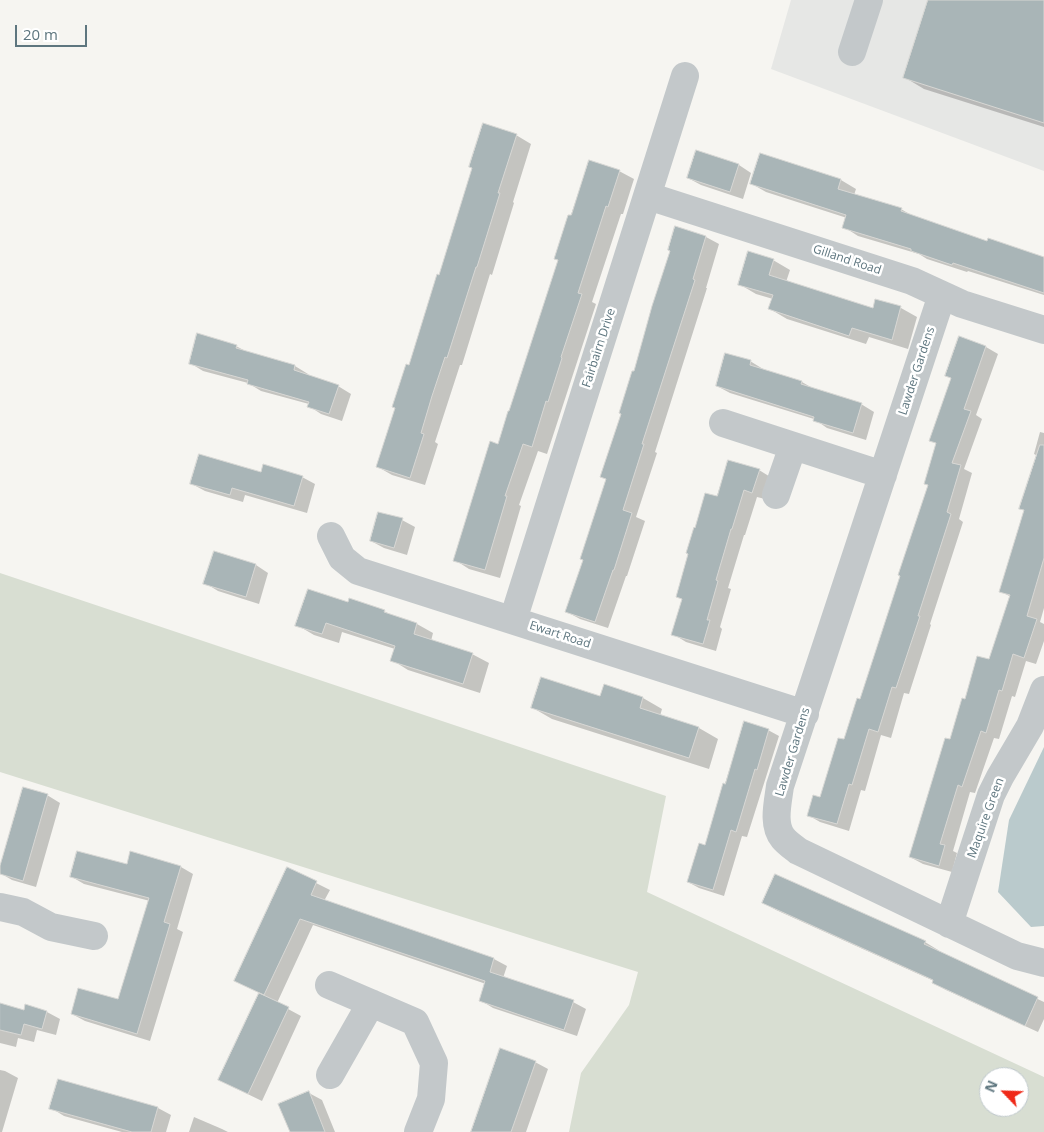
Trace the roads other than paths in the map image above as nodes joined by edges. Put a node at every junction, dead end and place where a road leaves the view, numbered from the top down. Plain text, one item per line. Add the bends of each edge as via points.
1 (869, 0) edge
2 (852, 52) dead end
3 (686, 76) dead end
4 (648, 196) junction
5 (942, 295) junction
6 (1044, 330) edge
7 (723, 423) dead end
8 (793, 446) junction
9 (882, 475) junction
10 (776, 495) dead end
11 (331, 536) dead end
12 (513, 620) junction
13 (1044, 690) edge
14 (805, 714) junction
15 (0, 907) edge
16 (949, 924) junction
17 (94, 936) dead end
18 (1044, 964) edge
19 (329, 985) dead end
20 (371, 1003) junction
21 (330, 1075) dead end
22 (418, 1132) edge

1 - 2 street
3 - 4 street, Fairbairn Drive
4 - 5 street, Gilland Road via 912,281
4 - 12 street, Fairbairn Drive
5 - 6 street, Gilland Road
5 - 9 street, Lawder Gardens
7 - 8 street
8 - 9 street
8 - 10 street
9 - 14 street, Lawder Gardens
11 - 12 street, Ewart Road via 342,558 358,571
12 - 14 street, Ewart Road
13 - 16 street, Maquire Green via 1030,726 992,796
14 - 16 street, Lawder Gardens via 780,786 777,826 782,837 798,852
15 - 17 street via 23,912 51,927
16 - 18 street, Lawder Gardens via 1017,956
19 - 20 street
20 - 21 street
20 - 22 street via 415,1022 434,1063 431,1099

